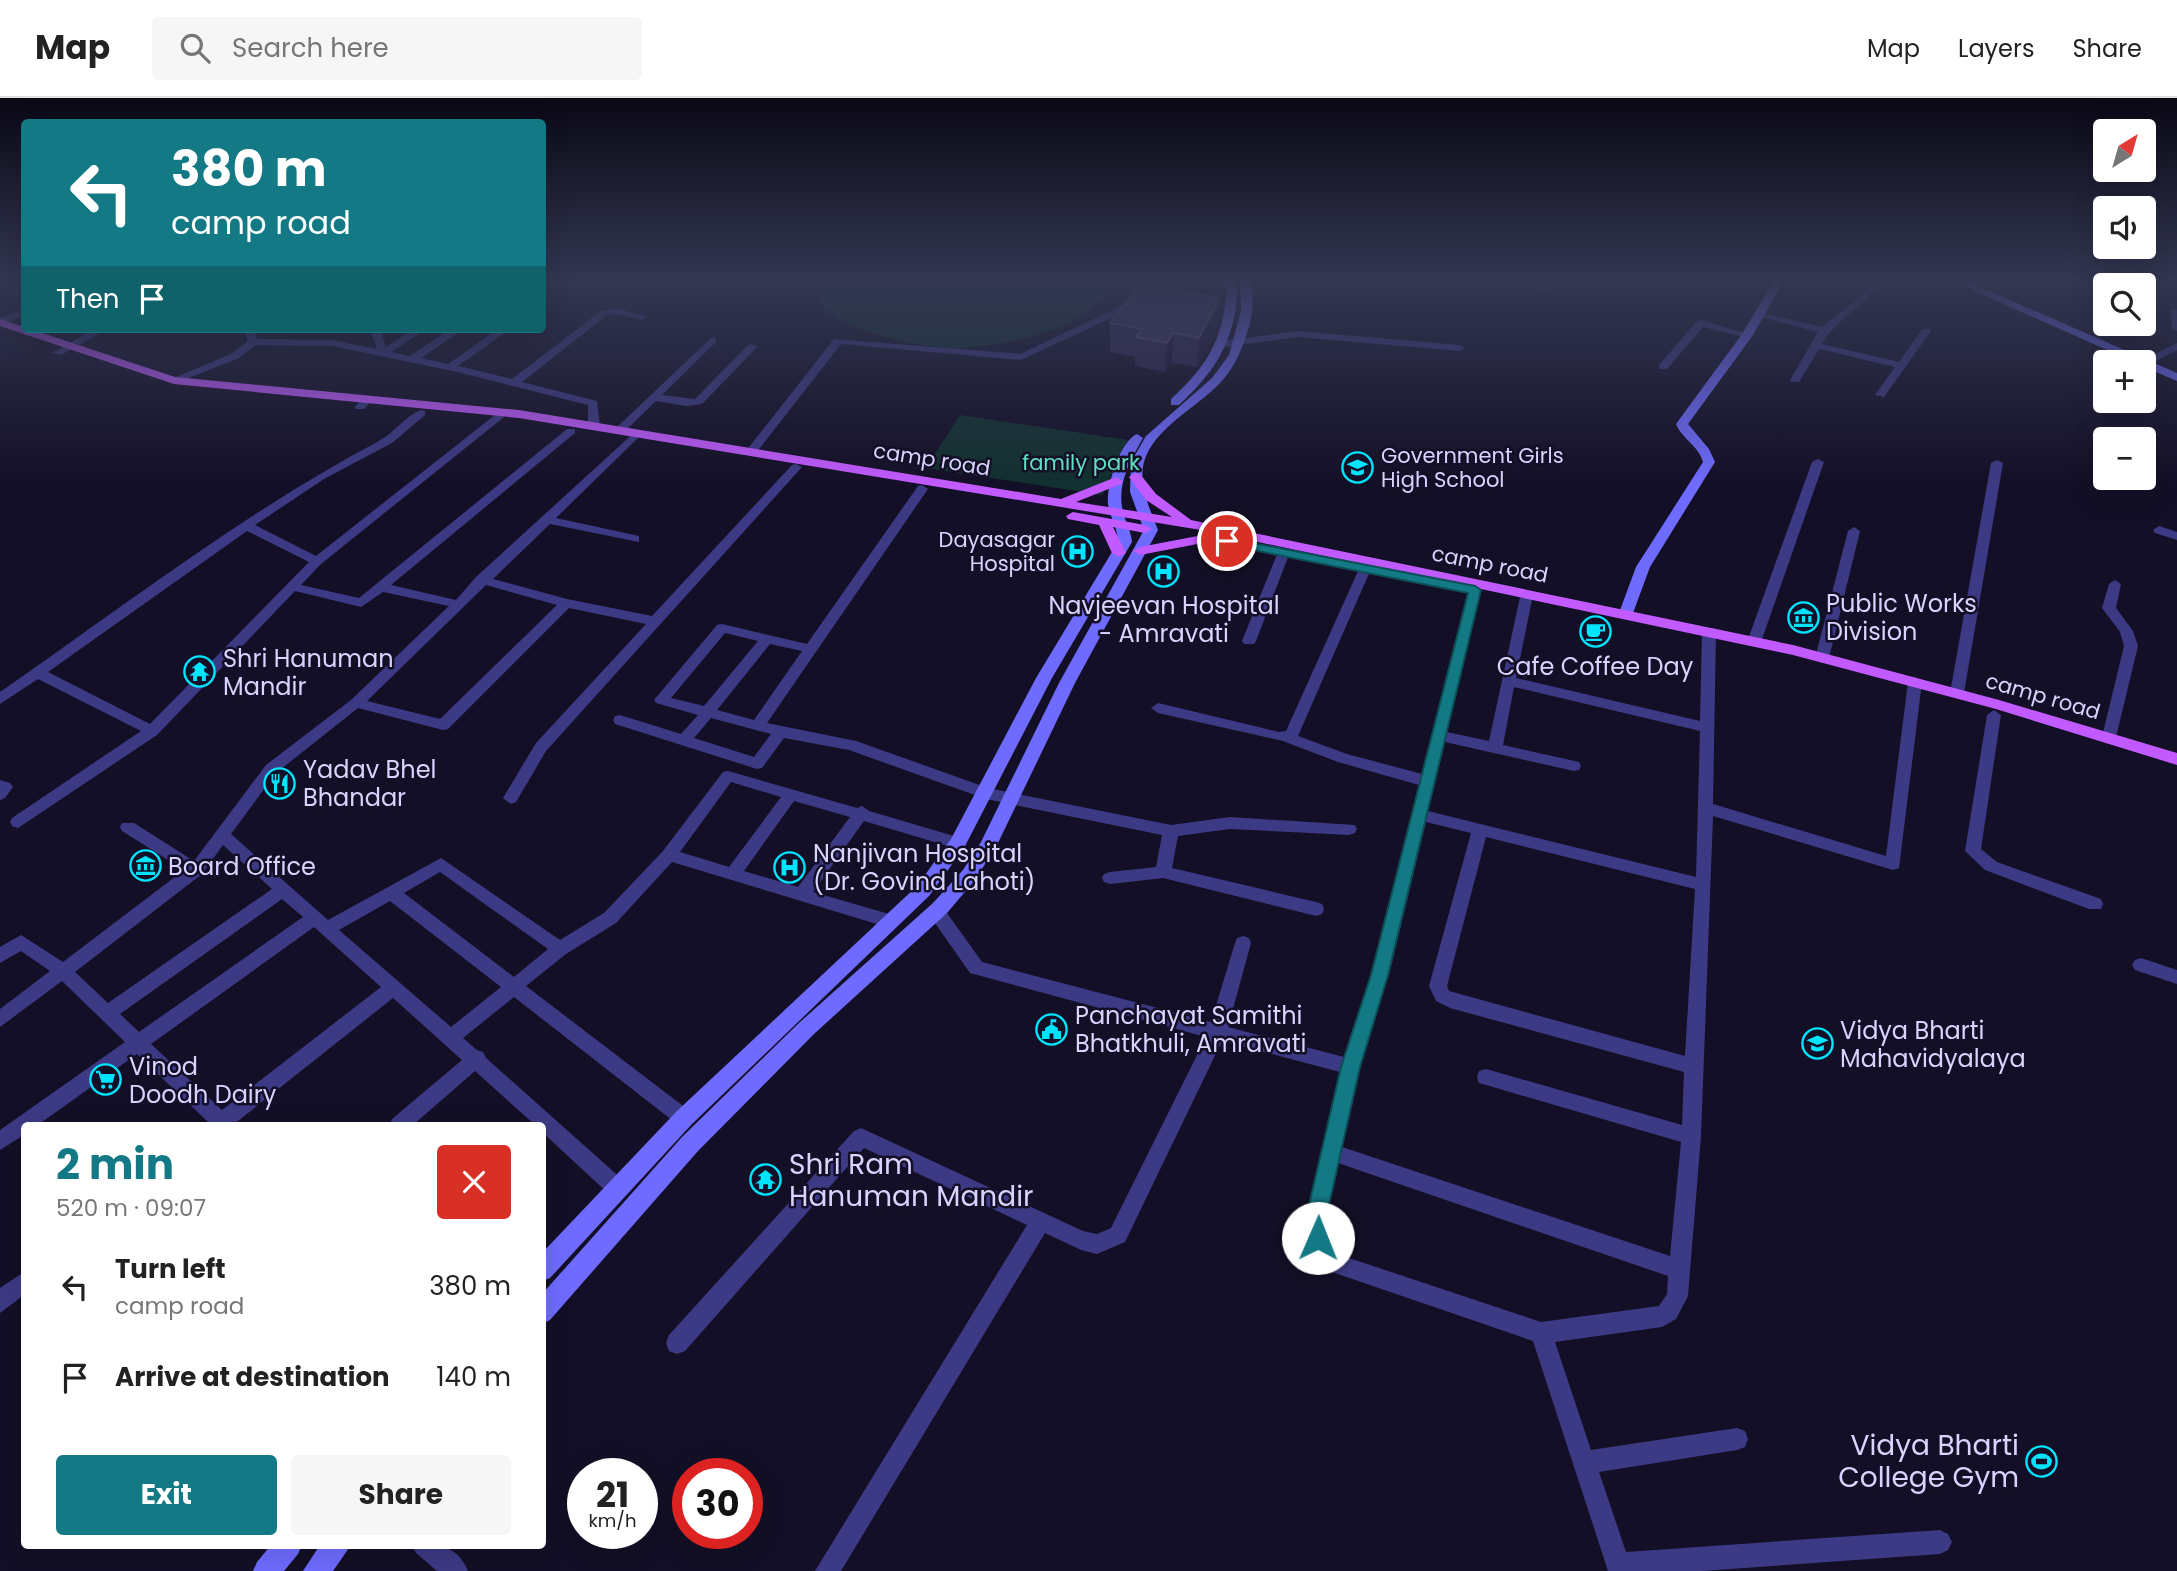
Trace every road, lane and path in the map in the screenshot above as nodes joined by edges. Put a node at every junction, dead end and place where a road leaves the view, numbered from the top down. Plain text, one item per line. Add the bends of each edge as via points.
1 (42, 348) edge
2 (68, 348) edge
3 (76, 348) edge
4 (246, 348) edge
5 (356, 348) edge
6 (381, 348) edge
7 (391, 348) edge
8 (429, 348) edge
9 (480, 348) edge
10 (484, 348) edge
11 (559, 348) edge
12 (704, 348) edge
13 (751, 348) edge
14 (833, 348) edge
15 (915, 348) edge
16 (1040, 348) edge
17 (1222, 348) edge
18 (1240, 348) edge
19 (1457, 348) edge
20 (1460, 348) dead end
21 (1680, 348) edge
22 (1738, 348) edge
23 (1813, 348) edge
24 (1827, 348) edge
25 (1913, 348) edge
26 (2173, 348) edge
27 (57, 353) junction
28 (383, 353) junction
29 (2156, 356) edge
30 (413, 359) junction
31 (1900, 365) junction
32 (1663, 367) dead end
33 (2156, 367) edge
34 (454, 368) junction
35 (2177, 377) edge
36 (174, 380) junction
37 (1795, 380) dead end
38 (514, 383) junction
39 (1880, 395) dead end
40 (654, 397) junction
41 (364, 403) junction
42 (421, 413) junction
43 (501, 417) junction
44 (594, 426) junction
45 (571, 431) junction
46 (629, 435) junction
47 (751, 451) junction
48 (1818, 462) dead end
49 (1997, 463) dead end
50 (796, 467) junction
51 (1135, 477) junction
52 (1116, 481) junction
53 (922, 489) junction
54 (1062, 502) junction
55 (546, 519) junction
56 (1115, 519) junction
57 (1148, 523) junction
58 (1191, 524) junction
59 (247, 526) junction
60 (2159, 530) dead end
61 (1854, 531) dead end
62 (2177, 536) edge
63 (635, 538) dead end
64 (1208, 538) junction
65 (1140, 551) junction
66 (1284, 552) junction
67 (317, 561) junction
68 (1365, 569) junction
69 (481, 580) junction
70 (2115, 584) dead end
71 (290, 586) junction
72 (380, 587) junction
73 (1475, 590) junction
74 (1525, 600) junction
75 (566, 603) junction
76 (456, 604) junction
77 (1626, 613) junction
78 (654, 621) junction
79 (1709, 635) junction
80 (767, 639) junction
81 (1249, 641) dead end
82 (1754, 642) junction
83 (811, 649) junction
84 (1822, 658) junction
85 (38, 673) junction
86 (1509, 681) junction
87 (1913, 686) junction
88 (1957, 693) junction
89 (0, 699) edge
90 (356, 703) junction
91 (1158, 708) dead end
92 (708, 713) junction
93 (1994, 715) junction
94 (620, 720) dead end
95 (757, 726) junction
96 (1708, 728) junction
97 (152, 731) junction
98 (780, 732) junction
99 (1438, 735) junction
100 (1286, 737) junction
101 (2109, 737) junction
102 (684, 741) junction
103 (1495, 747) junction
104 (2177, 759) edge
105 (1574, 766) dead end
106 (2177, 769) edge
107 (1426, 781) junction
108 (0, 786) edge
109 (792, 793) junction
110 (986, 793) junction
111 (0, 794) edge
112 (511, 797) dead end
113 (1012, 799) junction
114 (1707, 808) junction
115 (862, 812) junction
116 (1421, 815) junction
117 (18, 822) dead end
118 (128, 827) dead end
119 (1349, 829) dead end
120 (1480, 829) junction
121 (1171, 831) junction
122 (222, 835) junction
123 (958, 843) junction
124 (669, 855) junction
125 (196, 870) junction
126 (1163, 872) junction
127 (732, 875) junction
128 (1110, 878) dead end
129 (1704, 885) junction
130 (283, 890) junction
131 (391, 892) junction
132 (801, 896) junction
133 (2095, 904) dead end
134 (1316, 909) dead end
135 (936, 911) junction
136 (890, 921) junction
137 (320, 924) junction
138 (1243, 943) dead end
139 (560, 949) junction
140 (0, 956) edge
141 (2141, 965) dead end
142 (63, 971) junction
143 (2177, 977) edge
144 (513, 987) junction
145 (393, 988) junction
146 (107, 1013) junction
147 (0, 1019) edge
148 (1217, 1032) junction
149 (452, 1037) junction
150 (136, 1044) junction
151 (477, 1058) junction
152 (1350, 1067) junction
153 (1694, 1067) junction
154 (1486, 1077) dead end
155 (684, 1118) junction
156 (27, 1122) edge
157 (218, 1122) edge
158 (223, 1122) edge
159 (402, 1122) edge
160 (546, 1122) edge
161 (546, 1122) edge
162 (21, 1126) edge
163 (1691, 1136) junction
164 (0, 1141) edge
165 (1331, 1152) junction
166 (617, 1188) junction
167 (1042, 1220) junction
168 (546, 1266) edge
169 (1679, 1269) junction
170 (546, 1307) edge
171 (1541, 1333) junction
172 (677, 1343) dead end
173 (1737, 1438) dead end
174 (1584, 1463) junction
175 (1940, 1542) dead end
176 (285, 1549) edge
177 (335, 1549) edge
178 (429, 1549) edge
179 (1703, 1565) edge
180 (1619, 1568) edge
181 (266, 1571) edge
182 (316, 1571) edge
183 (456, 1571) edge
184 (827, 1571) edge

1 - 27 main road, camp road
2 - 27 street
3 - 36 main road, camp road
4 - 36 street
5 - 28 street
6 - 28 street
7 - 28 street
8 - 30 street
9 - 34 street
10 - 34 street
11 - 38 street
12 - 40 street
13 - 40 street via 698,402
14 - 47 street
15 - 16 street via 1021,357
17 - 52 street via 1209,371 1137,438
18 - 51 street via 1222,377 1149,439
19 - 20 street
21 - 32 street
22 - 77 street via 1682,424 1709,462 1643,567
23 - 37 street
24 - 31 street
25 - 31 street
26 - 29 street
27 - 41 main road, camp road via 165,387
28 - 30 street
30 - 34 street
31 - 39 street
33 - 35 street
34 - 38 street
36 - 41 main road, camp road
38 - 44 street via 593,403
40 - 46 street
41 - 42 main road, camp road
41 - 43 main road, camp road
42 - 43 main road, camp road
42 - 59 street via 388,441 320,477
43 - 44 main road, camp road
43 - 45 main road, camp road
43 - 67 street
44 - 46 main road, camp road
45 - 46 main road, camp road
45 - 72 street
46 - 47 main road, camp road
46 - 50 main road, camp road
46 - 55 street
47 - 54 main road, camp road
48 - 82 street
49 - 88 street
50 - 53 main road, camp road
50 - 78 street
51 - 57 street via 1134,487
51 - 58 main road via 1151,497
52 - 54 main road
52 - 56 street
53 - 56 main road, camp road
53 - 83 street
54 - 56 main road, camp road
55 - 63 street
55 - 69 street
56 - 57 main road, camp road
56 - 110 street via 1125,542 1044,677
57 - 58 main road, camp road
57 - 64 main road, camp road
57 - 65 street
58 - 77 main road, camp road
59 - 67 street
59 - 85 street
60 - 62 street
61 - 84 street
64 - 65 main road
64 - 66 main road, camp road
65 - 113 street via 1067,683
66 - 68 main road, camp road
66 - 81 street
67 - 71 street
68 - 73 main road, camp road
68 - 100 street via 1294,733
69 - 75 street
69 - 76 street
70 - 101 street via 2109,608 2131,646
71 - 72 street via 361,603
71 - 97 street
72 - 76 street
73 - 74 main road, camp road
73 - 99 street
74 - 79 main road, camp road
74 - 86 street
75 - 78 street
75 - 90 street via 443,725
76 - 90 street
77 - 79 main road, camp road
78 - 112 street via 541,747
79 - 82 main road, camp road
79 - 87 main road, camp road
79 - 96 street
80 - 83 street
80 - 92 street
80 - 92 street via 722,628 661,699
82 - 84 main road, camp road
83 - 95 street
84 - 87 main road, camp road
85 - 89 street
85 - 97 street
86 - 96 street
86 - 103 street
87 - 88 main road, camp road
87 - 93 main road, camp road
87 - 114 street via 1892,864
88 - 101 main road, camp road
90 - 122 street via 271,769
91 - 100 street
92 - 95 street
92 - 102 street
93 - 106 main road, camp road
93 - 133 street via 1973,851 1992,866
94 - 102 street
95 - 98 street
96 - 114 street
97 - 117 street
98 - 102 street via 757,764
98 - 110 street via 851,745
99 - 103 street
99 - 107 street
100 - 107 street
101 - 104 main road, camp road
103 - 105 street
107 - 116 street
108 - 111 street via 5,787
109 - 115 street
109 - 124 street via 728,776
109 - 127 street
110 - 113 street
110 - 123 street
113 - 121 street
113 - 135 street via 980,860
114 - 129 street
115 - 123 street
115 - 132 street
116 - 120 street
116 - 152 street via 1380,975
118 - 125 street
119 - 121 street via 1230,823
120 - 129 street
120 - 153 street via 1438,986 1442,996
121 - 126 street
122 - 125 street
122 - 130 street
123 - 136 street via 923,891
124 - 127 street
124 - 139 street via 603,923
125 - 142 street
126 - 128 street
126 - 134 street
127 - 132 street
129 - 153 street
130 - 137 street
130 - 146 street
131 - 137 street
131 - 139 street via 441,864
131 - 144 street
132 - 136 street
135 - 148 street via 976,968
135 - 170 street via 807,1028 690,1144
136 - 155 street
137 - 145 street
137 - 150 street
138 - 148 street
139 - 144 street
140 - 142 street via 21,942
141 - 143 street
142 - 146 street
142 - 147 street
144 - 149 street
144 - 155 street
145 - 149 street
145 - 158 street
146 - 150 street
148 - 152 street
148 - 167 street via 1118,1235 1097,1244
149 - 151 street
150 - 156 street
150 - 157 street
151 - 159 street
151 - 161 street
152 - 165 street
153 - 163 street
154 - 163 street
155 - 166 street
160 - 166 street
162 - 164 street
163 - 169 street
165 - 169 street
165 - 171 street via 1316,1218 1318,1238 1339,1265
166 - 168 street
167 - 172 street via 861,1137
167 - 184 street
169 - 171 street via 1674,1306 1662,1316
171 - 174 street
173 - 174 street
174 - 180 street
175 - 179 street
176 - 181 street
177 - 182 street
178 - 183 street
179 - 180 street

